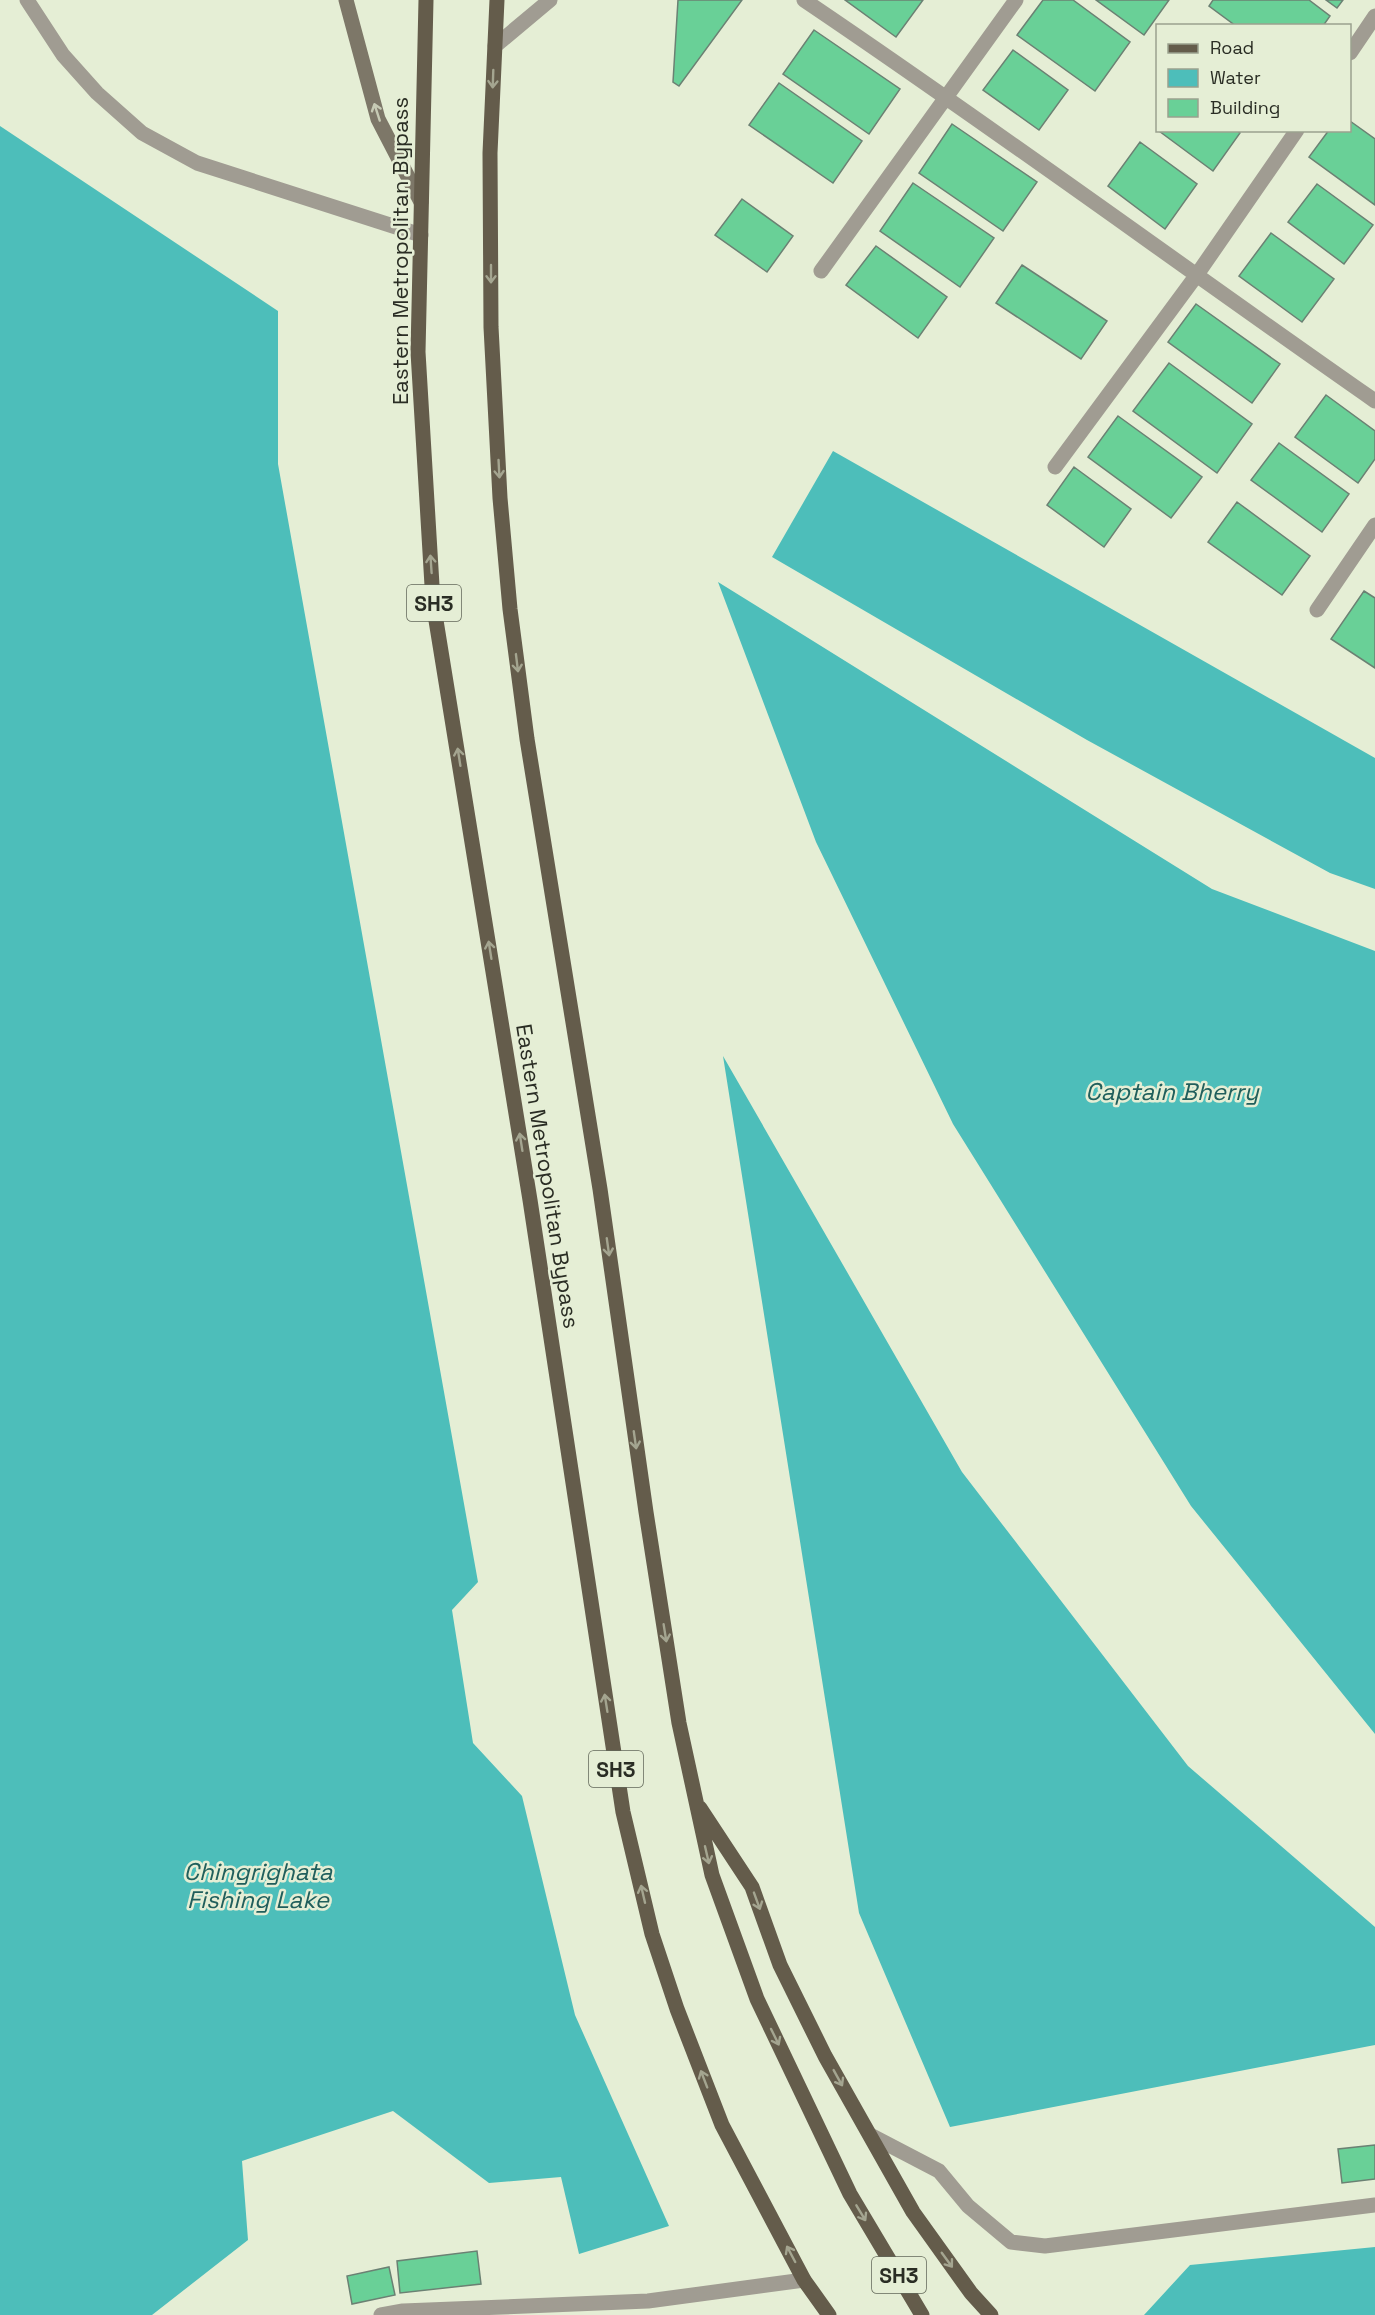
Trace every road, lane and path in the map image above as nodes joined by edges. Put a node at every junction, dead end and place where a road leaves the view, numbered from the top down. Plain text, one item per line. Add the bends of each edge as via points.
1 (27, 0) edge
2 (346, 0) edge
3 (426, 0) edge
4 (497, 0) edge
5 (550, 0) edge
6 (804, 0) edge
7 (1016, 0) edge
8 (1375, 16) edge
9 (495, 46) junction
10 (1351, 52) edge
11 (947, 97) junction
12 (1296, 132) edge
13 (422, 202) junction
14 (421, 235) junction
15 (821, 271) dead end
16 (1196, 276) junction
17 (1375, 401) edge
18 (1055, 467) dead end
19 (1375, 525) edge
20 (1317, 610) dead end
21 (694, 1798) junction
22 (870, 2135) junction
23 (1375, 2205) edge
24 (804, 2280) junction
25 (825, 2309) edge
26 (381, 2315) edge
27 (922, 2315) edge
28 (992, 2315) edge

1 - 14 street via 70,62 97,93 142,133 197,164
13 -> 2 street via 378,118
3 - 13 main road, Eastern Metropolitan Bypass / SH3
4 - 9 main road, Eastern Metropolitan Bypass / SH3
5 - 9 street
6 - 11 street
7 - 11 street
8 - 10 street
9 -> 21 main road, Eastern Metropolitan Bypass / SH3 via 490,153 491,327 510,609 651,1547
11 - 15 street
11 - 16 street
12 - 16 street
13 - 14 main road, Eastern Metropolitan Bypass / SH3
24 -> 14 main road, Eastern Metropolitan Bypass / SH3 via 722,2125 677,2009 652,1934 623,1812 530,1200 433,602 418,352
16 - 17 street
16 - 18 street
19 - 20 street
21 -> 22 main road, Eastern Metropolitan Bypass via 752,1887 780,1965
21 -> 27 main road, Eastern Metropolitan Bypass / SH3 via 712,1875 757,1999 850,2194
22 - 23 street via 939,2171 968,2206 1011,2242 1045,2246
22 -> 28 main road, Eastern Metropolitan Bypass via 913,2212 971,2293
24 - 25 main road, Eastern Metropolitan Bypass / SH3
24 - 26 street via 648,2301 414,2310

